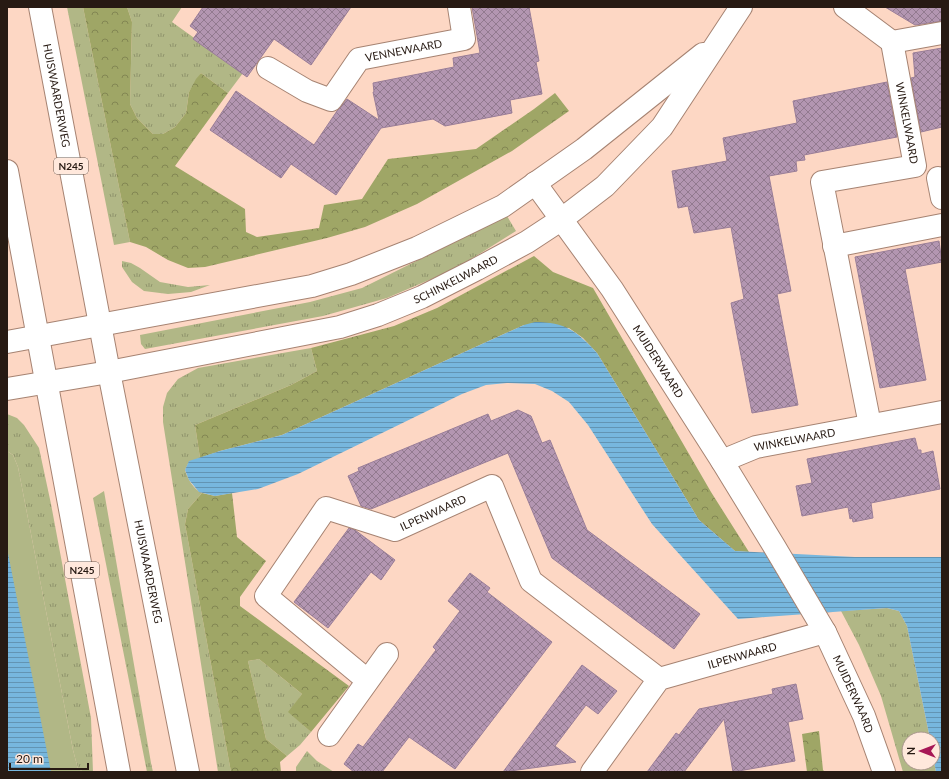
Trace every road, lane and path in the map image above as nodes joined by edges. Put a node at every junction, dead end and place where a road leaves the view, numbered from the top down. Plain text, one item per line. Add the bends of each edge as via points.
1 (40, 7) edge
2 (459, 7) edge
3 (741, 7) edge
4 (845, 7) edge
5 (942, 34) edge
6 (718, 42) junction
7 (892, 42) junction
8 (268, 68) dead end
9 (7, 171) edge
10 (535, 183) junction
11 (562, 219) junction
12 (942, 225) edge
13 (834, 246) junction
14 (101, 325) junction
15 (38, 336) junction
16 (7, 342) edge
17 (109, 372) junction
18 (47, 383) junction
19 (7, 389) edge
20 (942, 412) edge
21 (870, 426) junction
22 (722, 461) junction
23 (821, 626) junction
24 (387, 654) dead end
25 (367, 680) junction
26 (659, 680) junction
27 (330, 735) dead end
28 (119, 772) edge
29 (188, 772) edge
30 (592, 772) edge
31 (884, 772) edge

1 - 14 main road, HUISWAARDERWEG / N245
2 - 8 main road, VENNEWAARD via 464,39 359,59 331,100 307,91
3 - 6 main road, SCHINKELWAARD
4 - 7 main road
5 - 7 main road
6 - 10 main road, SCHINKELWAARD via 584,149
6 - 11 main road, SCHINKELWAARD via 662,127 605,186
7 - 13 main road, WINKELWAARD via 915,166 822,182
9 - 15 main road, N245
10 - 11 main road, MUIDERWAARD
10 - 14 main road, SCHINKELWAARD via 503,206 417,248 351,274 312,286
11 - 17 main road, SCHINKELWAARD via 527,242 477,269 422,297 378,315 340,327
11 - 22 main road, MUIDERWAARD via 612,289
12 - 13 main road
13 - 21 main road, WINKELWAARD
14 - 15 main road
14 - 17 main road, HUISWAARDERWEG / N245
15 - 16 main road
15 - 18 main road, N245
17 - 18 main road
17 - 29 main road, HUISWAARDERWEG / N245
18 - 19 main road
18 - 28 main road, N245
20 - 21 main road, WINKELWAARD
21 - 22 main road, WINKELWAARD via 756,447
22 - 23 main road, MUIDERWAARD
23 - 26 main road, ILPENWAARD
23 - 31 main road, MUIDERWAARD via 864,716
24 - 25 main road
25 - 26 main road, ILPENWAARD via 266,596 326,508 395,530 492,486 530,581
25 - 27 main road
26 - 30 main road

